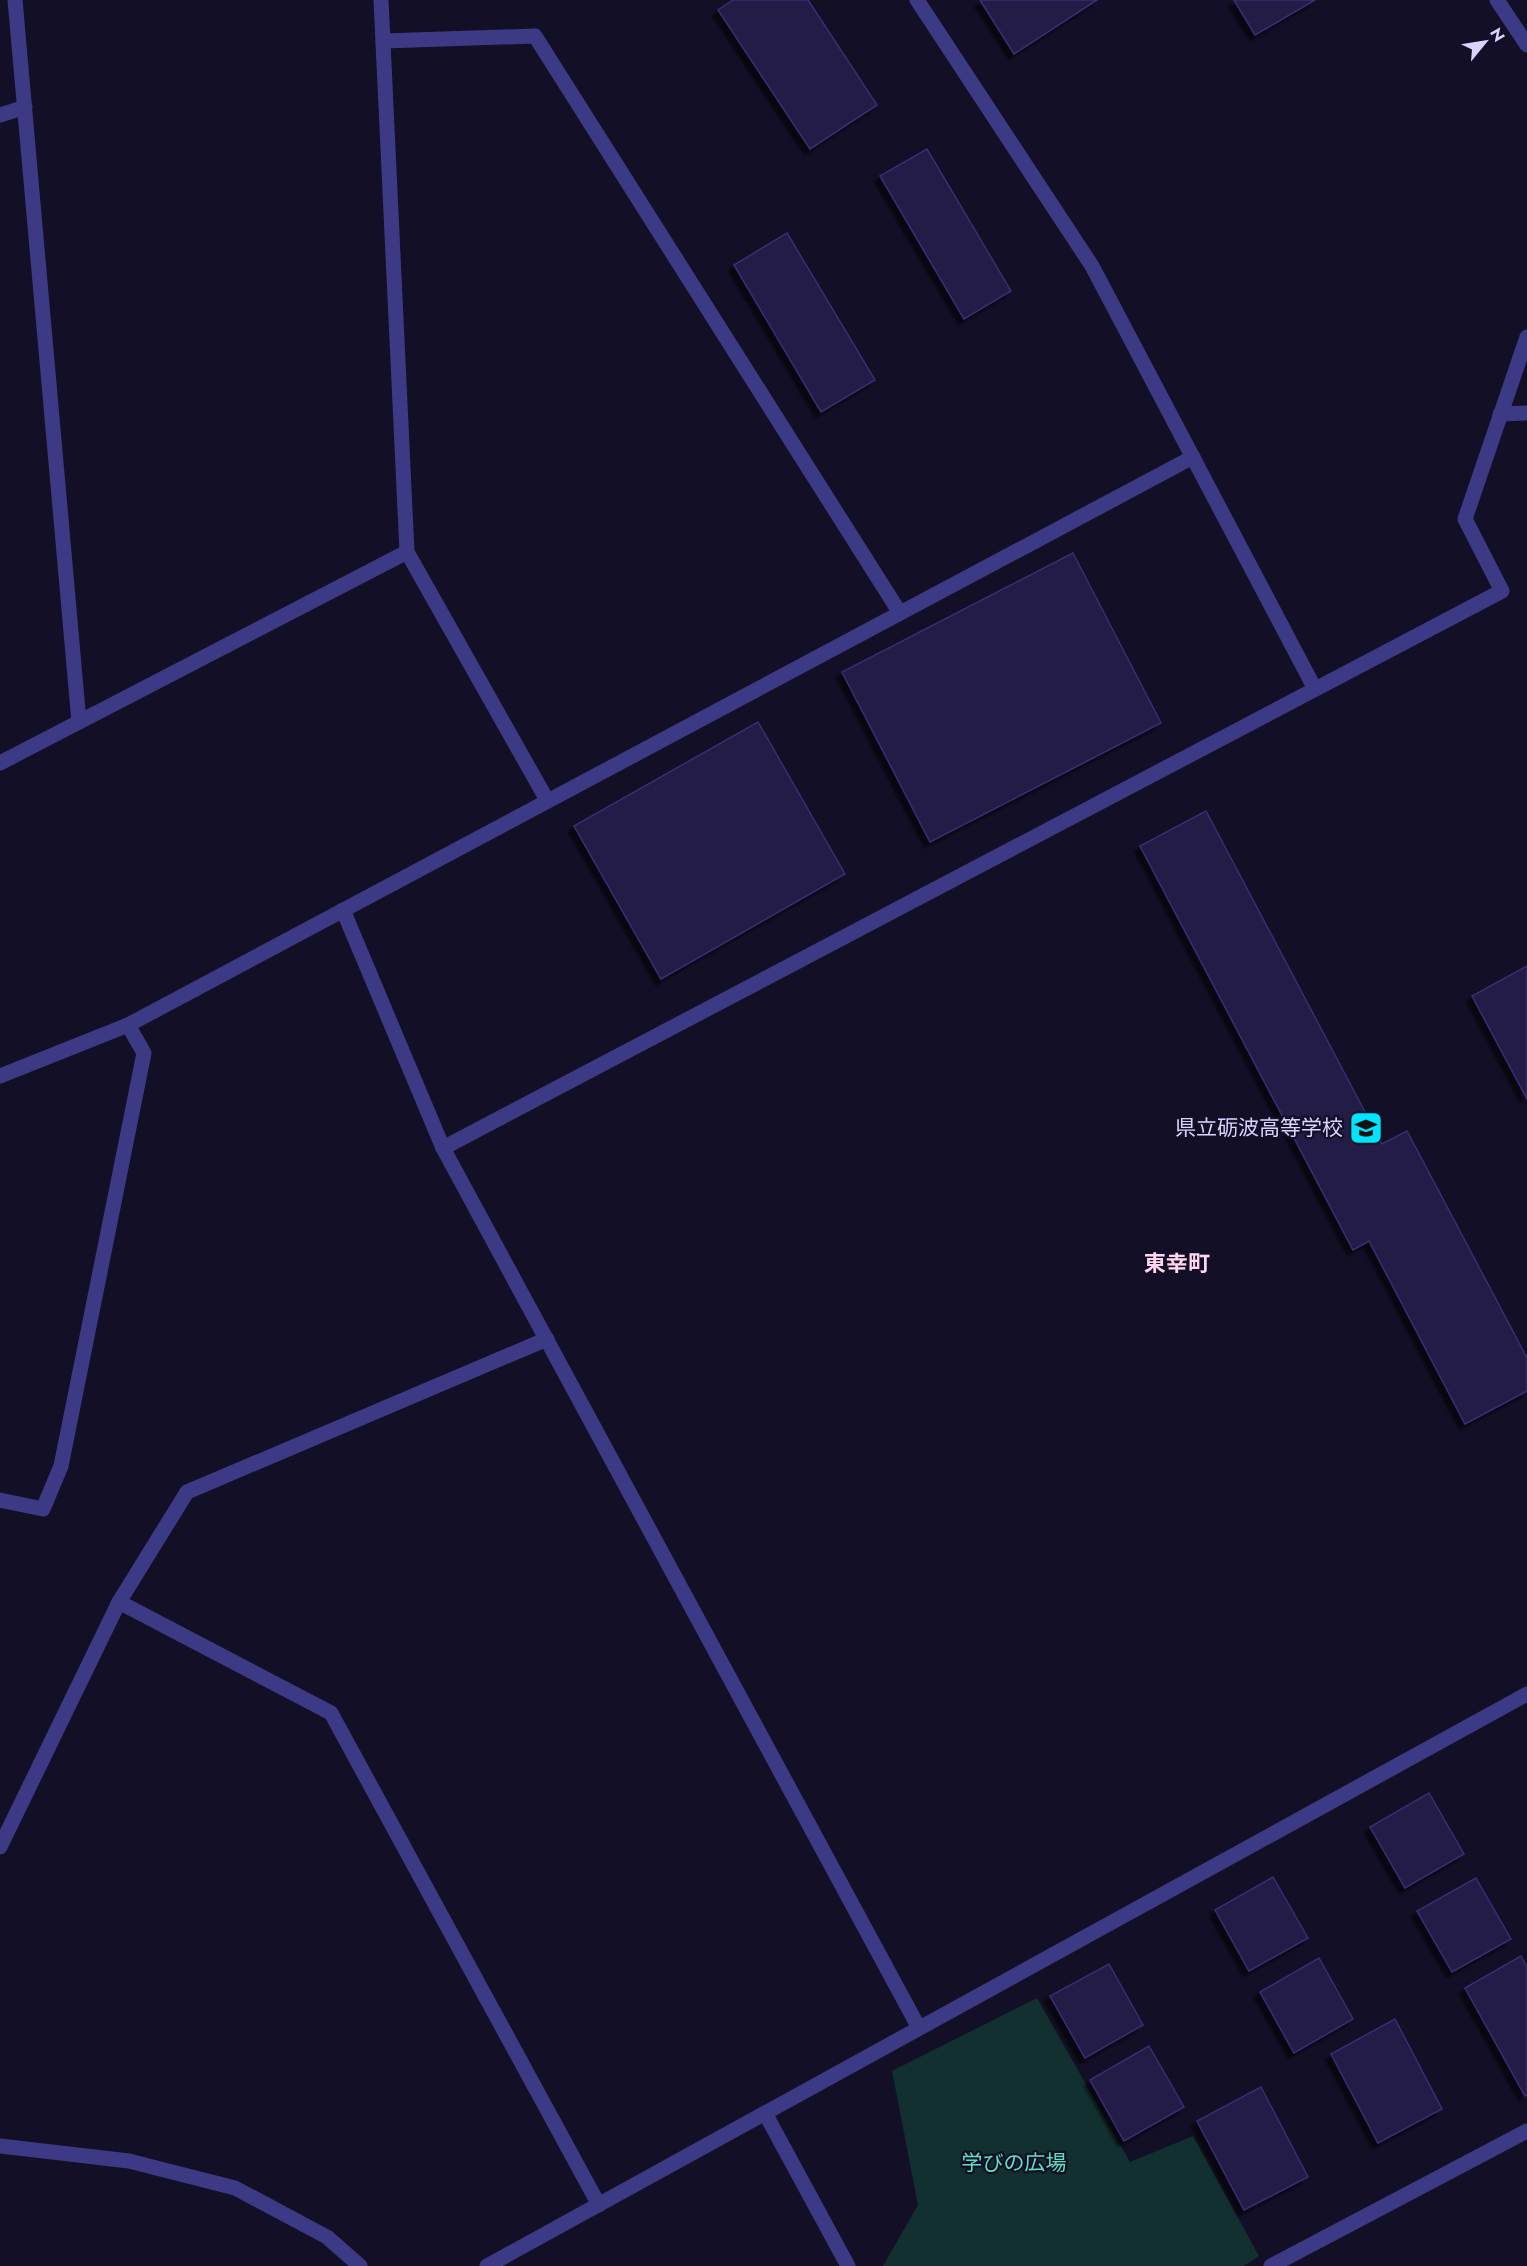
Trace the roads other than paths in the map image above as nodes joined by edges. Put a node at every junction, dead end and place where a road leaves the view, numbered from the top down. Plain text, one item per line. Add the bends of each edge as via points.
1 (15, 0) edge
2 (381, 0) edge
3 (917, 0) edge
4 (1497, 0) edge
5 (383, 41) junction
6 (1527, 45) edge
7 (25, 107) junction
8 (0, 115) edge
9 (1527, 337) edge
10 (1527, 413) edge
11 (1500, 414) junction
12 (1193, 457) junction
13 (407, 552) junction
14 (900, 613) junction
15 (1315, 689) junction
16 (79, 722) junction
17 (0, 762) edge
18 (547, 800) junction
19 (343, 910) junction
20 (128, 1025) junction
21 (0, 1076) edge
22 (443, 1148) junction
23 (547, 1339) junction
24 (0, 1500) edge
25 (119, 1602) junction
26 (1527, 1694) edge
27 (0, 1847) edge
28 (920, 2028) junction
29 (765, 2113) junction
30 (1527, 2131) edge
31 (0, 2146) edge
32 (598, 2205) junction
33 (360, 2266) edge
34 (487, 2266) edge
35 (848, 2266) edge
36 (1271, 2266) edge

1 - 7 street
2 - 5 street
3 - 12 street via 1092,266
4 - 6 street
5 - 13 street
5 - 14 street via 535,36
7 - 8 street
7 - 16 street
9 - 11 street
10 - 11 street
11 - 15 street via 1465,519 1502,591
12 - 14 street
12 - 15 street
13 - 16 street
13 - 18 street
14 - 18 street
15 - 22 street
16 - 17 street
18 - 19 street
19 - 20 street
19 - 22 street
20 - 21 street
20 - 24 street via 144,1053 61,1466 43,1509
22 - 23 street
23 - 25 street via 187,1492
23 - 28 street
25 - 27 street
25 - 32 street via 331,1713
26 - 28 street
28 - 29 street
29 - 32 street
29 - 35 street
30 - 36 street
31 - 33 street via 129,2161 235,2188 327,2237
32 - 34 street

